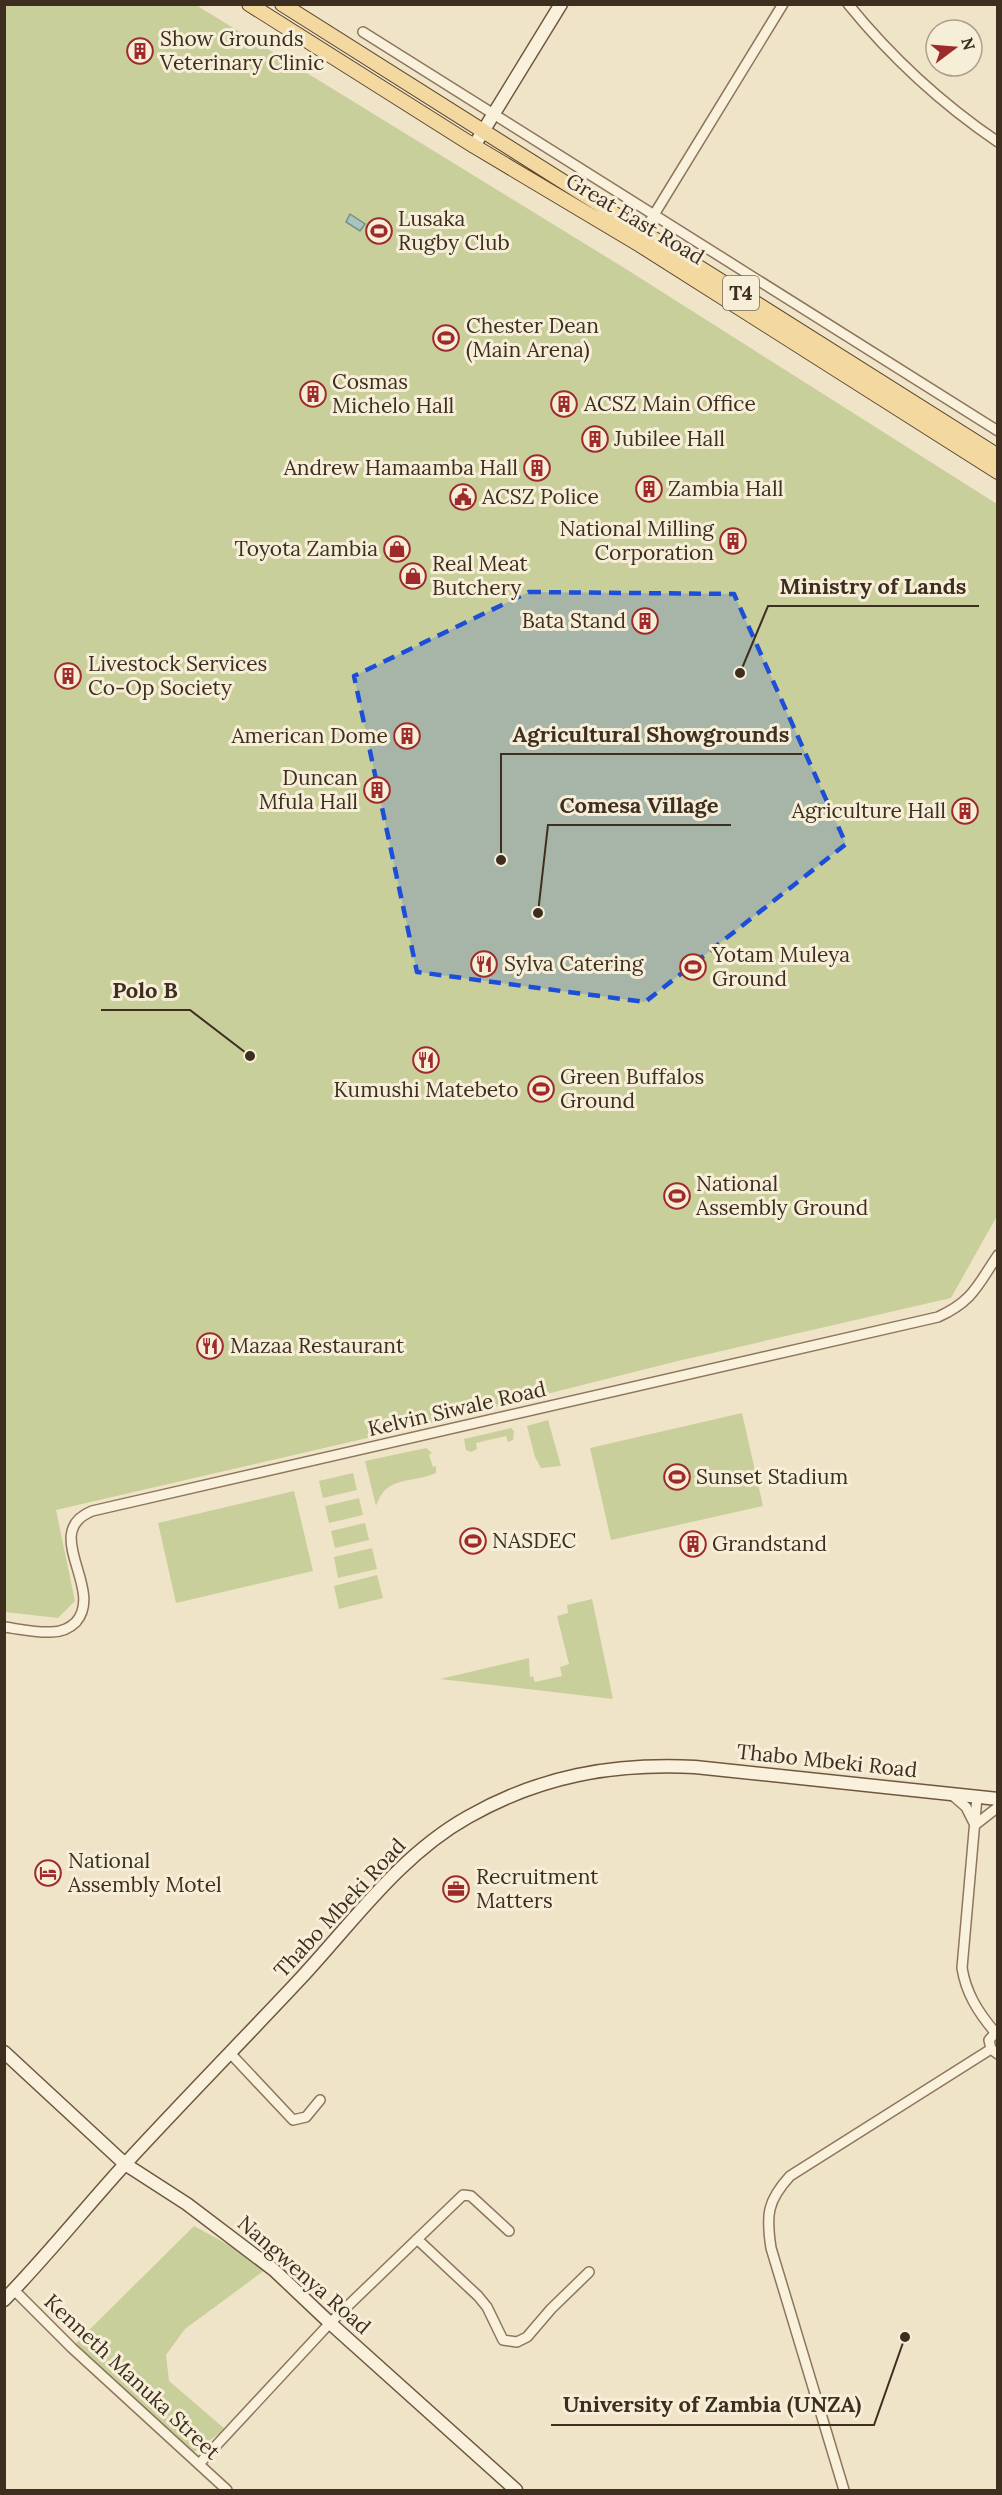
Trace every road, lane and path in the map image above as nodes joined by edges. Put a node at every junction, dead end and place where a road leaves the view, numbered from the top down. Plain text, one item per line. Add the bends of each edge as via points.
1 (249, 4) edge
2 (282, 4) edge
3 (561, 4) edge
4 (783, 4) edge
5 (848, 4) edge
6 (363, 32) dead end
7 (494, 114) junction
8 (483, 131) junction
9 (998, 142) edge
10 (474, 146) junction
11 (653, 216) junction
12 (644, 231) junction
13 (998, 431) edge
14 (998, 456) edge
15 (998, 472) edge
16 (998, 1255) edge
17 (4, 1627) edge
18 (951, 1794) junction
19 (977, 1797) junction
20 (998, 1799) edge
21 (998, 1807) edge
22 (975, 1825) junction
23 (996, 2031) edge
24 (4, 2052) edge
25 (994, 2052) edge
26 (231, 2053) junction
27 (320, 2100) dead end
28 (125, 2164) junction
29 (509, 2231) dead end
30 (417, 2239) junction
31 (589, 2272) dead end
32 (14, 2290) junction
33 (4, 2300) edge
34 (330, 2323) junction
35 (199, 2464) junction
36 (227, 2490) edge
37 (516, 2490) edge
38 (844, 2490) edge

1 - 10 main road, Great East Road / T4
2 - 8 main road, Great East Road / T4
3 - 7 main road
4 - 11 street
5 - 9 street via 896,58 968,122
6 - 7 street
7 - 8 main road
7 - 11 street
8 - 10 main road
8 - 12 main road, Great East Road / T4
10 - 15 main road, Great East Road / T4 via 640,245
11 - 12 street
11 - 13 street
12 - 14 main road, Great East Road / T4
16 - 17 street, Kelvin Siwale Road via 969,1299 938,1317 92,1511 72,1526 70,1540 84,1599 78,1619 72,1626 51,1632
18 - 19 main road, Thabo Mbeki Road
18 - 22 street via 966,1807
18 - 26 main road, Thabo Mbeki Road via 654,1765 596,1770 531,1786 465,1818 429,1843 400,1869
19 - 20 main road, Thabo Mbeki Road
19 - 22 street
21 - 22 street
22 - 23 street via 962,1968 974,2005
23 - 25 street via 989,2040
24 - 28 main road, Nangwenya Road
25 - 38 street via 790,2176 773,2197 768,2228 771,2248
26 - 27 street via 293,2120 306,2117
26 - 28 main road, Thabo Mbeki Road
28 - 32 main road, Thabo Mbeki Road
28 - 34 main road, Nangwenya Road via 245,2246
29 - 30 street via 467,2195
30 - 31 street via 478,2296 506,2342 527,2337
30 - 34 street
32 - 33 main road, Thabo Mbeki Road
32 - 35 street, Kenneth Manuka Street
34 - 35 street
34 - 37 main road, Nangwenya Road
35 - 36 street, Kenneth Manuka Street

